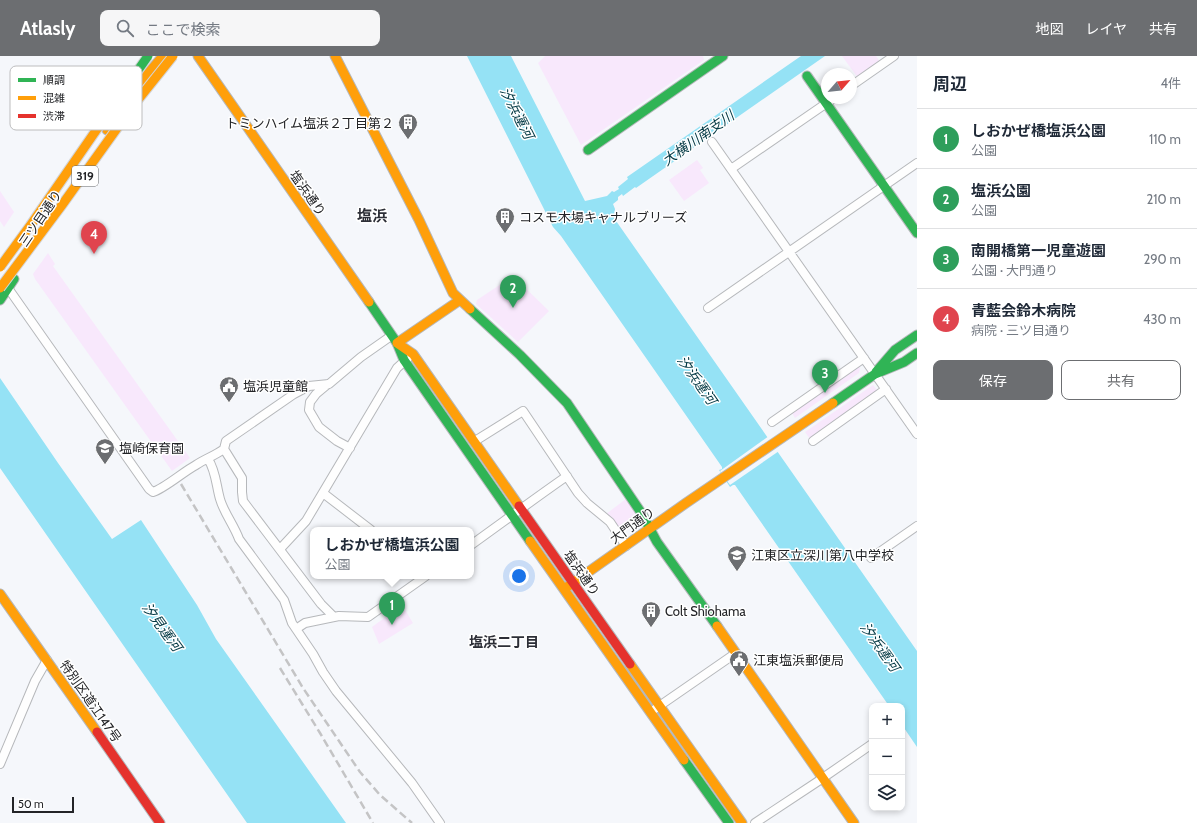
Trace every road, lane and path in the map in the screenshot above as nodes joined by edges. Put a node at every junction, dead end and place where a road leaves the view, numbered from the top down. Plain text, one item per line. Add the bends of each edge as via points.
1 (143, 56) edge
2 (148, 56) edge
3 (163, 56) edge
4 (174, 56) edge
5 (198, 56) edge
6 (335, 56) edge
7 (894, 56) edge
8 (718, 57) edge
9 (136, 66) edge
10 (141, 66) edge
11 (807, 76) dead end
12 (142, 82) edge
13 (857, 82) edge
14 (821, 91) edge
15 (142, 94) edge
16 (142, 97) edge
17 (826, 104) edge
18 (832, 104) edge
19 (93, 130) edge
20 (97, 130) edge
21 (107, 130) edge
22 (115, 130) edge
23 (117, 130) edge
24 (712, 142) dead end
25 (588, 150) dead end
26 (917, 162) edge
27 (731, 169) junction
28 (884, 186) junction
29 (917, 233) edge
30 (41, 234) junction
31 (789, 252) junction
32 (0, 268) edge
33 (4, 288) edge
34 (0, 300) edge
35 (460, 300) junction
36 (708, 308) dead end
37 (917, 335) edge
38 (394, 339) junction
39 (917, 353) edge
40 (413, 354) junction
41 (864, 358) junction
42 (404, 360) junction
43 (875, 374) junction
44 (329, 384) junction
45 (886, 389) junction
46 (772, 422) dead end
47 (917, 434) edge
48 (475, 441) junction
49 (813, 441) dead end
50 (350, 448) junction
51 (224, 449) junction
52 (208, 459) junction
53 (567, 476) junction
54 (323, 493) junction
55 (521, 508) junction
56 (513, 515) junction
57 (917, 526) edge
58 (367, 527) edge
59 (650, 528) junction
60 (474, 543) edge
61 (626, 546) junction
62 (280, 549) junction
63 (871, 558) dead end
64 (422, 579) edge
65 (573, 583) junction
66 (564, 588) junction
67 (0, 594) edge
68 (334, 617) junction
69 (296, 629) junction
70 (736, 652) junction
71 (47, 660) junction
72 (660, 706) junction
73 (651, 712) junction
74 (869, 746) edge
75 (0, 764) edge
76 (823, 778) junction
77 (160, 823) edge
78 (440, 823) edge
79 (729, 823) edge
80 (742, 823) edge
81 (755, 823) edge
82 (854, 823) edge

1 - 9 main road, 三ツ目通り / 319
2 - 10 main road, bridge
3 - 12 main road, bridge
4 - 15 main road, bridge
4 - 16 main road, 三ツ目通り / 319
5 - 38 main road, 塩浜通り
6 - 35 main road via 422,226 453,293
7 - 13 street
8 - 25 main road
11 - 14 main road
17 - 27 street
18 - 28 main road
19 - 32 main road, 三ツ目通り / 319 via 32,226
20 - 32 main road, bridge
21 - 30 main road, bridge
22 - 30 main road, bridge
23 - 33 main road, 三ツ目通り / 319
24 - 27 street
26 - 28 street
27 - 31 street
28 - 29 main road
28 - 31 street
30 - 33 main road, bridge
31 - 36 street
31 - 41 street
33 - 34 main road, 三ツ目通り / 319
33 - 52 street via 150,491 155,491
35 - 38 main road
35 - 59 main road via 567,403
37 - 43 main road via 895,350
38 - 40 main road, 塩浜通り
38 - 42 main road, 塩浜通り
38 - 44 street via 361,356
39 - 43 main road via 904,362
40 - 42 street
40 - 48 main road, 塩浜通り
41 - 43 street
41 - 46 street
42 - 50 street
42 - 56 main road, 塩浜通り
43 - 45 street
43 - 59 main road, 大門通り
44 - 50 street via 316,394 310,402 309,410 319,427 336,441
44 - 51 street via 309,386 294,394 226,442
45 - 47 street
45 - 49 street
48 - 53 street via 523,411
48 - 55 main road, 塩浜通り
50 - 54 street
51 - 52 street
51 - 62 street via 242,478 243,501
52 - 69 street via 222,505 239,539 284,600
53 - 55 street
53 - 61 street via 587,503 610,522
54 - 58 street
54 - 62 street via 306,521
55 - 56 street
55 - 65 main road, 塩浜通り
56 - 60 street
56 - 66 main road, 塩浜通り
57 - 63 street
59 - 61 main road, 大門通り
59 - 70 main road via 657,542
61 - 65 main road, 大門通り
62 - 68 street via 321,604
64 - 68 street via 368,617
65 - 66 main road, 大門通り
65 - 72 main road, 塩浜通り
66 - 73 main road, 塩浜通り
67 - 71 main road, 特別区道江147号
68 - 69 street via 305,623
69 - 78 street via 336,691 412,783
70 - 72 street
70 - 76 main road
71 - 75 street via 35,681
71 - 77 main road, 特別区道江147号
72 - 73 street
72 - 80 main road, 塩浜通り
73 - 79 main road, 塩浜通り
74 - 76 street
76 - 81 street
76 - 82 main road

